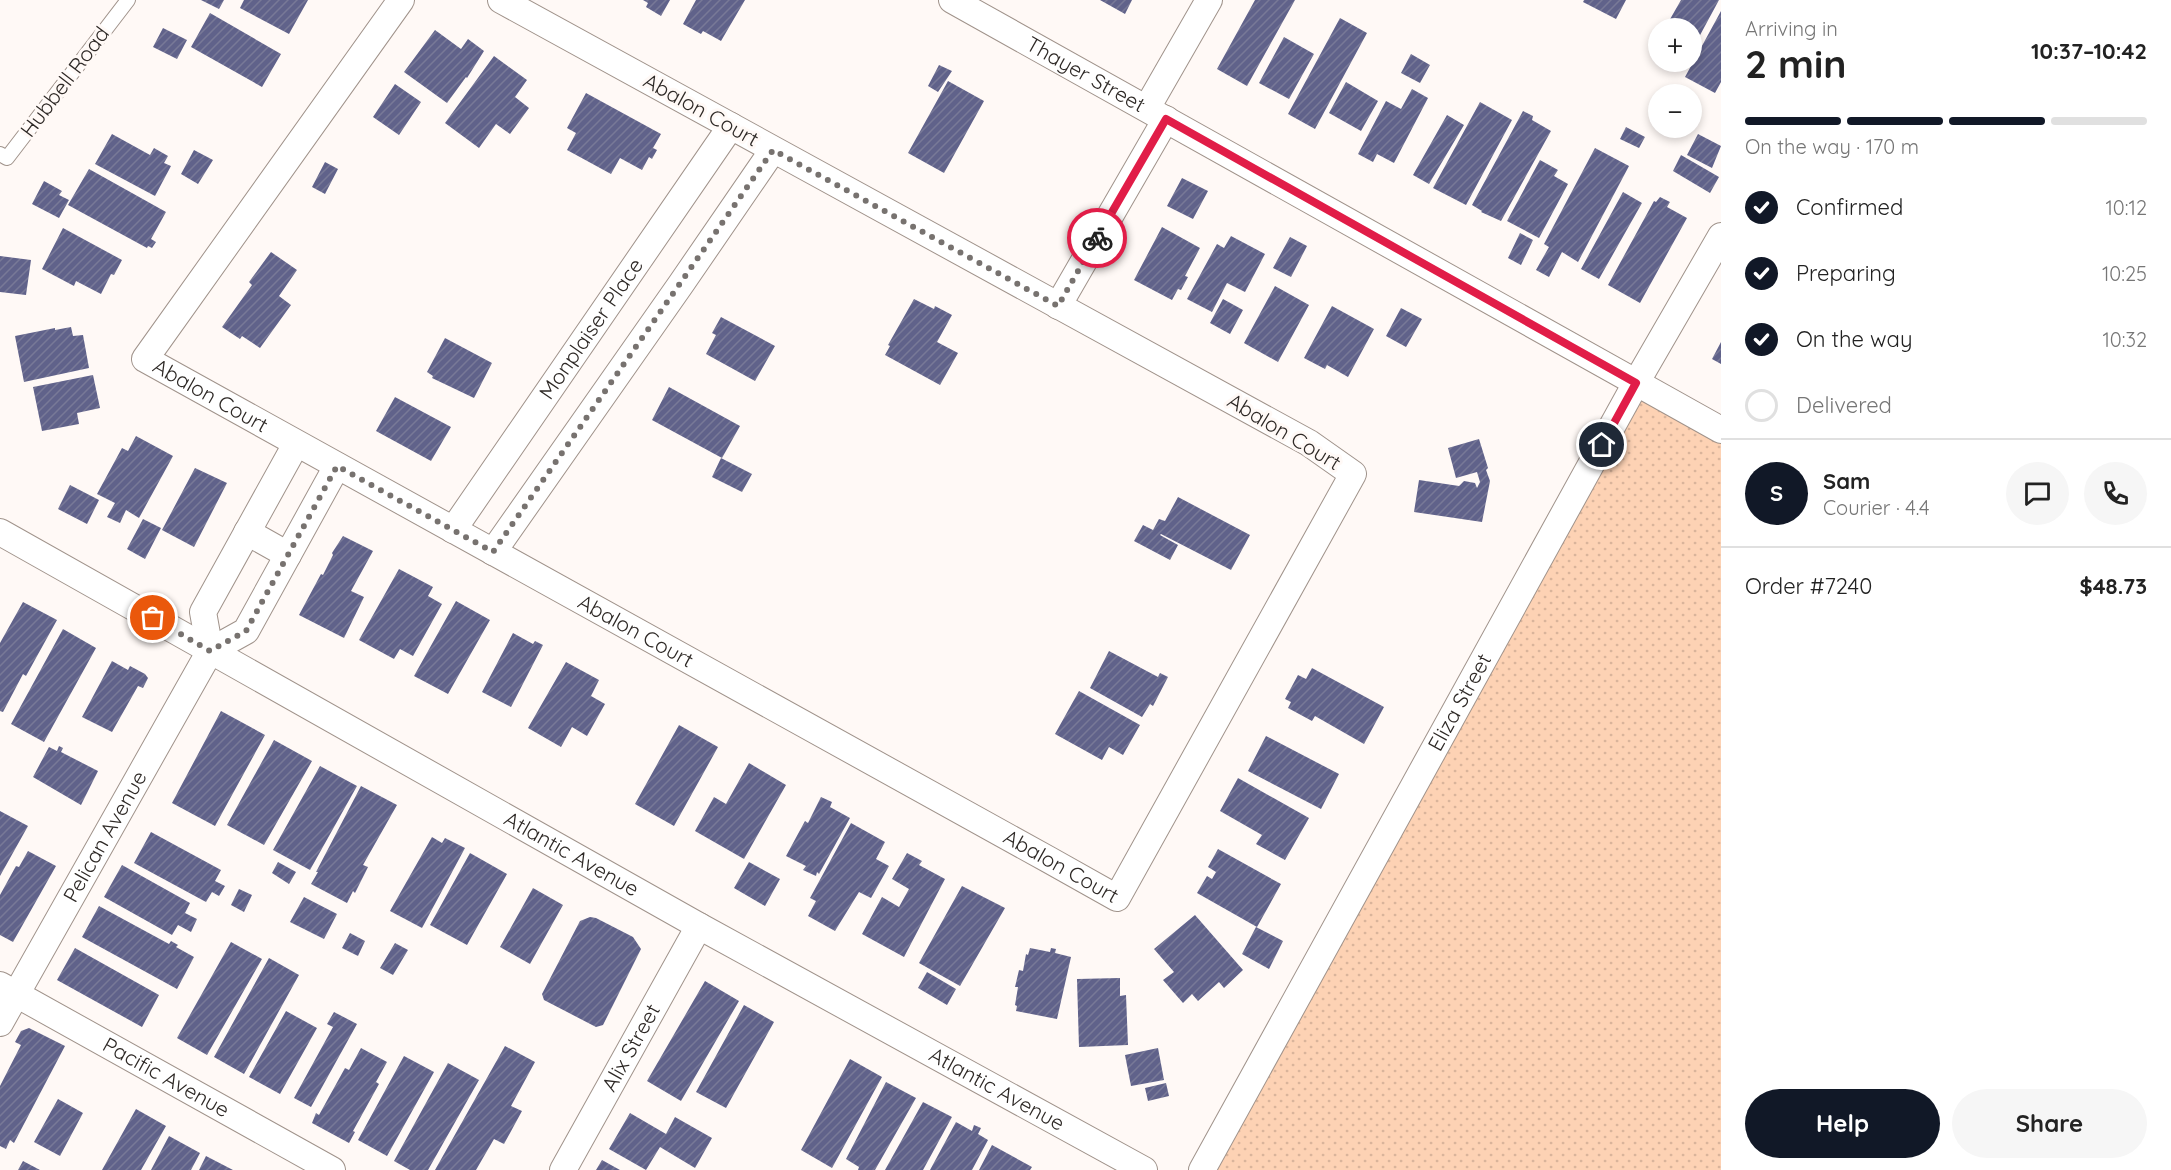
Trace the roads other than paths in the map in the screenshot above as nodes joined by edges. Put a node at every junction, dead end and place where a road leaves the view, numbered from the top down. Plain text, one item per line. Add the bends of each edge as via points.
1 (128, 0) edge
2 (401, 0) edge
3 (501, 0) edge
4 (952, 0) edge
5 (1209, 0) edge
6 (1156, 114) junction
7 (731, 126) junction
8 (773, 150) junction
9 (0, 154) edge
10 (1721, 237) edge
11 (1058, 306) junction
12 (1636, 383) junction
13 (1721, 430) edge
14 (296, 444) junction
15 (337, 466) junction
16 (453, 530) junction
17 (0, 532) edge
18 (247, 532) junction
19 (493, 552) junction
20 (288, 555) junction
21 (210, 651) junction
22 (699, 926) junction
23 (8, 990) edge
24 (0, 1023) edge
25 (332, 1170) edge
26 (562, 1170) edge
27 (1144, 1170) edge
28 (1202, 1170) edge

1 - 9 lane, Hubbell Road via 7,158
2 - 14 street, Abalon Court via 145,358
3 - 7 street, Abalon Court
4 - 6 street, Thayer Street
5 - 6 street
6 - 11 street
6 - 12 street, Thayer Street
7 - 8 street, Abalon Court
7 - 16 street, Monplaiser Place
8 - 11 street, Abalon Court
8 - 19 street
10 - 12 street, Eliza Street
11 - 19 street, Abalon Court via 1310,443 1353,474 1117,898
12 - 13 street, Thayer Street
12 - 28 street, Eliza Street
14 - 15 street, Abalon Court
14 - 18 street
15 - 16 street, Abalon Court
15 - 20 street
16 - 19 street, Abalon Court
17 - 21 street, Atlantic Avenue
18 - 20 street
18 - 21 street via 203,612
20 - 21 street via 246,631
21 - 22 street, Atlantic Avenue
21 - 23 street, Pelican Avenue
22 - 26 street, Alix Street
22 - 27 street, Atlantic Avenue
23 - 24 street, Pelican Avenue
23 - 25 street, Pacific Avenue

